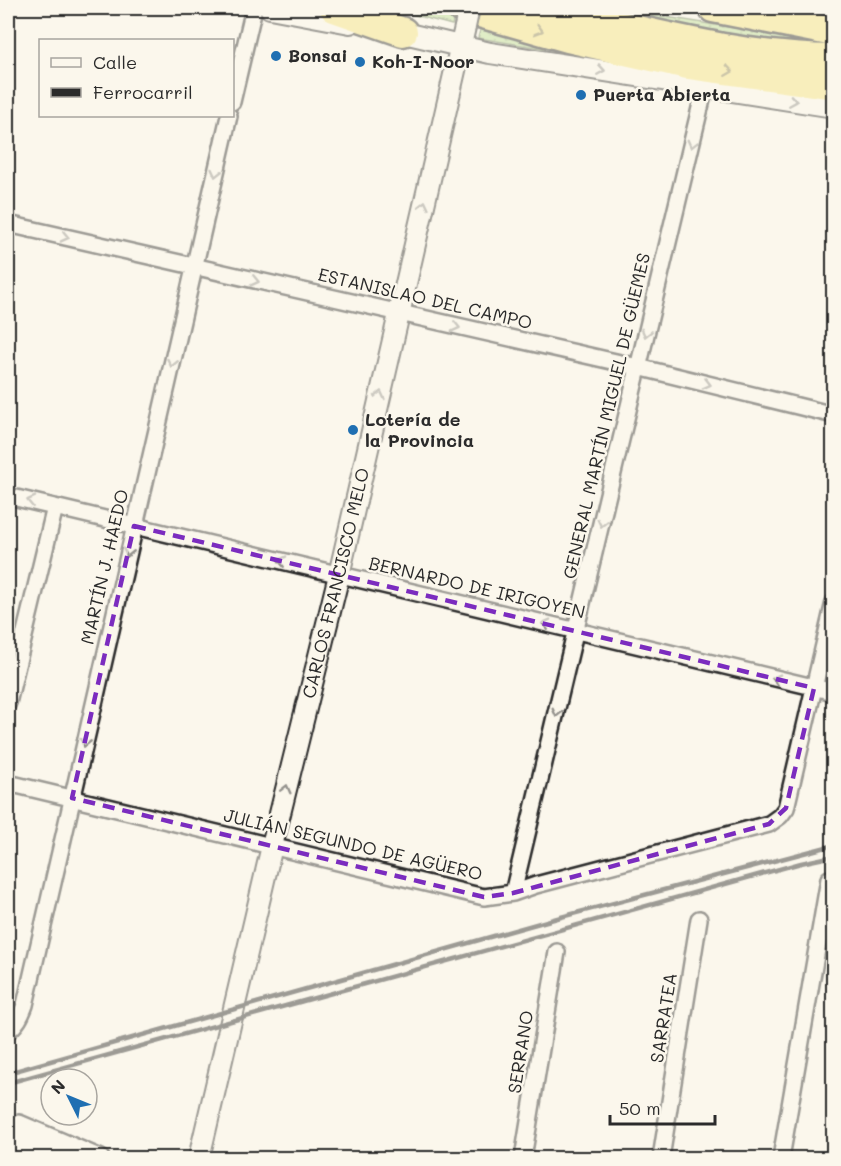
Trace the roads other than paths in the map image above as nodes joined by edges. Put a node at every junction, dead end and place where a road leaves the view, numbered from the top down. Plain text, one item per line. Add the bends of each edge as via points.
1 (254, 8) edge
2 (270, 8) edge
3 (334, 8) edge
4 (470, 8) edge
5 (539, 8) edge
6 (713, 8) edge
7 (462, 27) edge
8 (404, 32) junction
9 (834, 32) edge
10 (834, 59) edge
11 (834, 85) edge
12 (705, 87) junction
13 (234, 93) edge
14 (834, 107) edge
15 (229, 117) edge
16 (8, 224) edge
17 (194, 267) junction
18 (399, 314) junction
19 (638, 367) junction
20 (834, 415) edge
21 (8, 496) edge
22 (55, 507) junction
23 (135, 526) junction
24 (339, 575) junction
25 (834, 602) edge
26 (576, 631) junction
27 (814, 688) junction
28 (834, 692) edge
29 (8, 703) edge
30 (8, 783) edge
31 (72, 798) junction
32 (272, 846) junction
33 (829, 879) dead end
34 (513, 893) junction
35 (699, 919) dead end
36 (557, 952) dead end
37 (11, 1028) edge
38 (13, 1129) edge
39 (8, 1153) edge
40 (20, 1158) edge
41 (62, 1158) edge
42 (101, 1158) edge
43 (199, 1158) edge
44 (523, 1158) edge
45 (662, 1158) edge
46 (782, 1158) edge

1 - 13 street
2 - 8 street
3 - 8 highway
4 - 7 street, CARLOS FRANCISCO MELO, bridge
5 - 10 highway via 740,50
6 - 9 highway
7 - 8 street
7 -> 11 highway via 568,38 688,65
7 -> 12 street via 490,53
18 -> 7 street, CARLOS FRANCISCO MELO
12 -> 14 street
12 -> 19 street, GENERAL MARTÍN MIGUEL DE GÜEMES
15 -> 17 street, MARTÍN J. HAEDO
16 -> 17 street, ESTANISLAO DEL CAMPO
17 -> 18 street, ESTANISLAO DEL CAMPO
17 -> 23 street, MARTÍN J. HAEDO
18 -> 19 street, ESTANISLAO DEL CAMPO
24 -> 18 street, CARLOS FRANCISCO MELO
19 -> 20 street, ESTANISLAO DEL CAMPO
19 -> 26 street, GENERAL MARTÍN MIGUEL DE GÜEMES
22 -> 21 street, BERNARDO DE IRIGOYEN
22 - 23 street, BERNARDO DE IRIGOYEN
22 - 29 street
24 -> 23 street, BERNARDO DE IRIGOYEN
23 -> 31 street, MARTÍN J. HAEDO
26 -> 24 street, BERNARDO DE IRIGOYEN
32 -> 24 street, CARLOS FRANCISCO MELO
25 - 27 street
27 -> 26 street, BERNARDO DE IRIGOYEN
26 -> 34 street, GENERAL MARTÍN MIGUEL DE GÜEMES
27 - 28 street, BERNARDO DE IRIGOYEN
27 - 34 street, JULIÁN SEGUNDO DE AGÜERO via 786,808 769,824
30 - 31 street, JULIÁN SEGUNDO DE AGÜERO
31 - 32 street, JULIÁN SEGUNDO DE AGÜERO
31 - 37 street, MARTÍN J. HAEDO via 25,1005 22,1016
32 - 34 street, JULIÁN SEGUNDO DE AGÜERO via 484,897
32 - 43 street, CARLOS FRANCISCO MELO
33 - 46 street
35 - 45 street, SARRATEA
36 - 44 street, SERRANO
38 - 41 main road
38 - 42 street
39 - 40 main road

